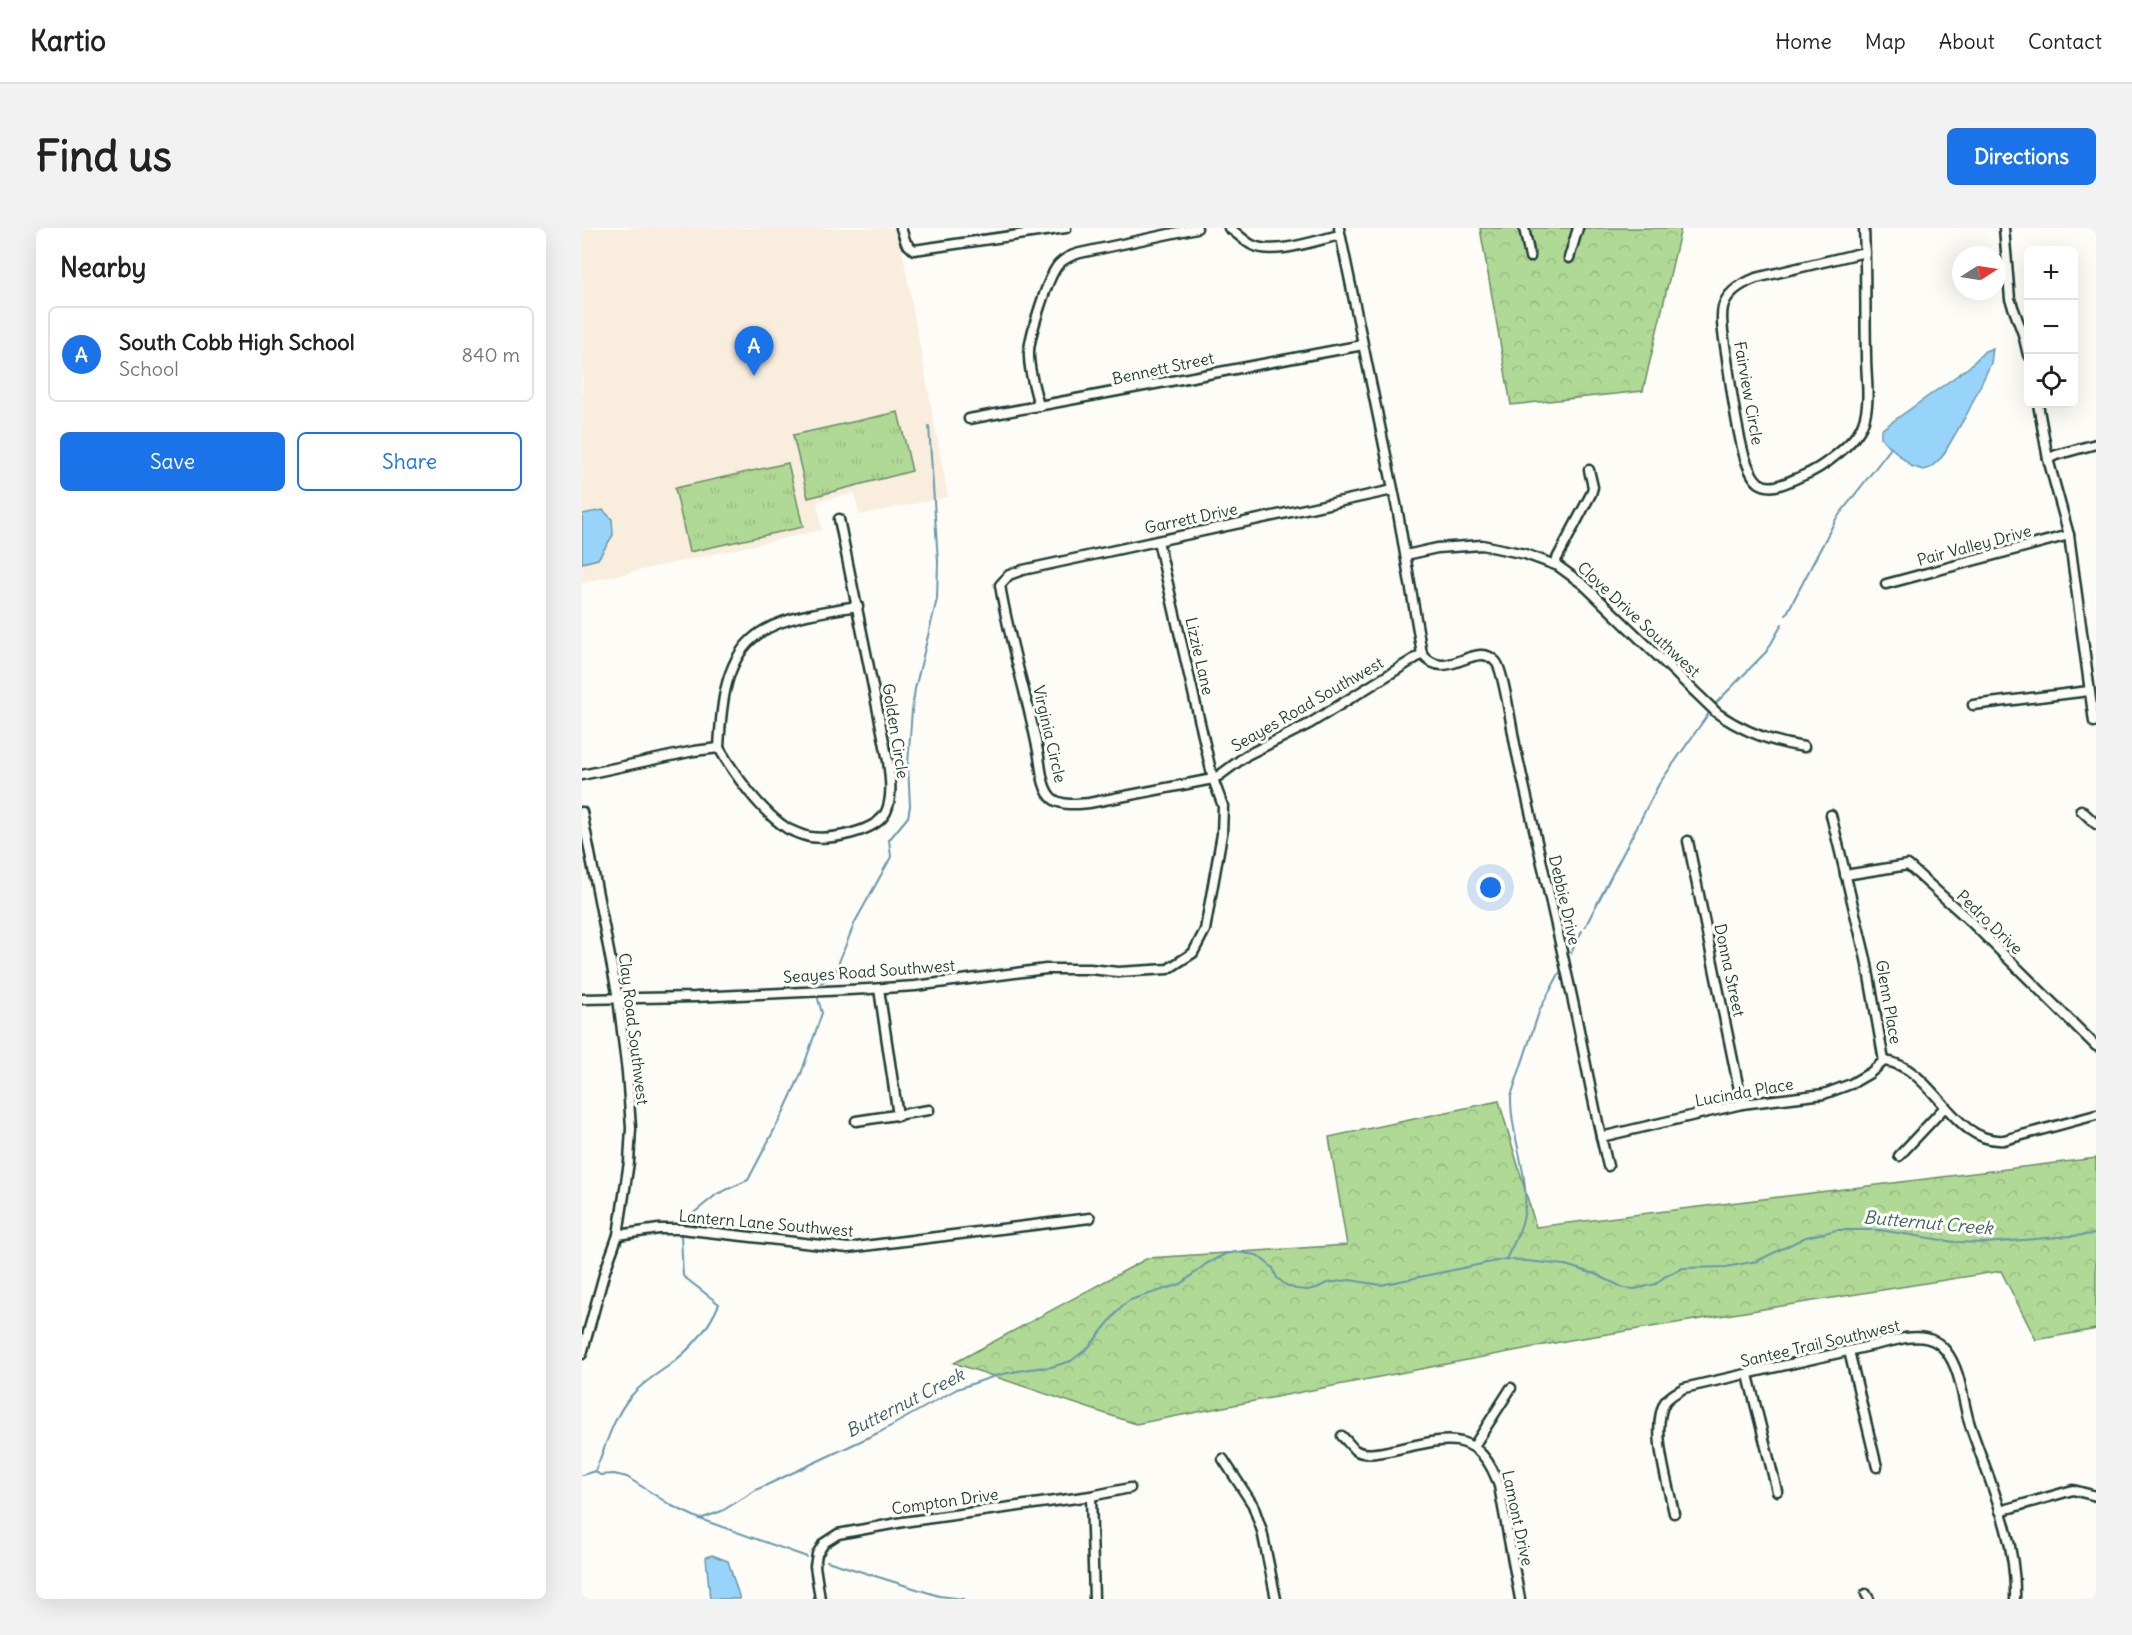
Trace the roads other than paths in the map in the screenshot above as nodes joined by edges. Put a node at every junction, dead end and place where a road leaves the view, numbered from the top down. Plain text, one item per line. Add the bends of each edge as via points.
1 (901, 228) edge
2 (1066, 228) edge
3 (1197, 228) edge
4 (1229, 228) edge
5 (1524, 228) edge
6 (1578, 228) edge
7 (1864, 228) edge
8 (2004, 228) edge
9 (1339, 232) edge
10 (1865, 252) junction
11 (1530, 257) dead end
12 (1569, 258) dead end
13 (1363, 345) junction
14 (2028, 354) edge
15 (1039, 406) junction
16 (2039, 408) edge
17 (969, 419) dead end
18 (2096, 444) edge
19 (2048, 459) junction
20 (1589, 470) dead end
21 (1393, 490) junction
22 (838, 519) dead end
23 (2069, 535) junction
24 (1158, 541) junction
25 (1406, 555) junction
26 (1554, 564) junction
27 (1886, 584) dead end
28 (1000, 585) joint
29 (858, 606) junction
30 (1422, 654) junction
31 (2089, 691) junction
32 (1973, 705) dead end
33 (2094, 723) dead end
34 (1804, 747) dead end
35 (719, 748) junction
36 (582, 775) edge
37 (1213, 779) junction
38 (2081, 810) dead end
39 (582, 812) edge
40 (1831, 815) dead end
41 (2096, 824) edge
42 (1688, 841) dead end
43 (1845, 875) junction
44 (879, 989) junction
45 (618, 998) junction
46 (582, 999) edge
47 (2096, 1046) edge
48 (1884, 1061) junction
49 (1742, 1104) junction
50 (1945, 1107) junction
51 (929, 1110) dead end
52 (2096, 1115) edge
53 (898, 1116) junction
54 (855, 1121) dead end
55 (1601, 1137) junction
56 (1899, 1156) dead end
57 (1608, 1167) dead end
58 (1090, 1218) dead end
59 (618, 1235) junction
60 (1849, 1351) junction
61 (582, 1354) edge
62 (1748, 1375) junction
63 (1511, 1388) dead end
64 (1342, 1436) dead end
65 (1474, 1446) junction
66 (1223, 1459) dead end
67 (1877, 1467) dead end
68 (1130, 1488) dead end
69 (1778, 1491) dead end
70 (1091, 1496) junction
71 (2096, 1496) edge
72 (2000, 1511) junction
73 (1674, 1513) dead end
74 (820, 1599) edge
75 (1094, 1599) edge
76 (1276, 1599) edge
77 (1520, 1599) edge
78 (2015, 1599) edge

1 - 2 street via 906,243 914,250
3 - 15 street via 1071,255 1059,264 1049,280 1029,350
4 - 9 street via 1252,245 1267,249
5 - 11 street
6 - 12 street
7 - 10 street
8 - 14 street via 2010,299
9 - 13 street
10 - 10 street, Fairview Circle via 1868,405 1862,426 1834,456 1807,474 1767,486 1758,482 1744,456 1731,392 1723,306 1740,284
13 - 15 street, Bennett Street
13 - 21 street
15 - 17 street, Bennett Street
16 - 19 street
18 - 19 street
19 - 23 street
20 - 26 street via 1591,494
21 - 24 street, Garrett Drive
21 - 25 street
22 - 29 street, Golden Circle
23 - 27 street, Pair Valley Drive
23 - 31 street
24 - 28 street, Garrett Drive via 1023,570 1009,574
24 - 37 street, Lizzie Lane
25 - 26 street, Clove Drive Southwest via 1459,545 1482,545
25 - 30 street
26 - 34 street, Clove Drive Southwest via 1584,585 1717,713 1760,737
28 - 37 street, Virginia Circle via 1045,787 1053,799 1068,804 1089,803
29 - 35 street via 791,620 752,639 739,657 725,692
29 - 35 street, Golden Circle via 889,769 890,798 881,819 875,825 847,834 803,836 787,828 762,805
30 - 37 street, Seayes Road Southwest via 1309,724 1247,754
30 - 55 street, Debbie Drive via 1437,665 1490,657 1501,674
31 - 32 street
31 - 33 street
35 - 36 street
37 - 44 street, Seayes Road Southwest via 1223,806 1220,852 1205,930 1185,960 1168,969 1144,972 1046,969
38 - 41 street
39 - 45 street, Clay Road Southwest
40 - 43 street, Glenn Place
42 - 49 street, Donna Street
43 - 47 street, Pedro Drive via 1908,865
43 - 48 street, Glenn Place via 1866,959
44 - 45 street, Seayes Road Southwest
44 - 53 street
45 - 46 street, Seayes Road Southwest
45 - 59 street, Clay Road Southwest via 631,1128
48 - 49 street, Lucinda Place via 1851,1084 1824,1094
48 - 50 street, Glenn Place via 1910,1070
49 - 55 street, Lucinda Place
50 - 52 street, Glenn Place via 1982,1138 1992,1141
50 - 56 street
51 - 53 street
53 - 54 street
55 - 57 street, Debbie Drive
58 - 59 street, Lantern Lane Southwest via 848,1248 681,1229
59 - 61 street, Clay Road Southwest
60 - 62 street, Santee Trail Southwest
60 - 67 street
60 - 72 street, Santee Trail Southwest via 1915,1337 1927,1337 1945,1350 1958,1377
62 - 69 street
62 - 73 street, Santee Trail Southwest via 1684,1388 1666,1401 1660,1431
63 - 65 street
64 - 65 street via 1356,1450 1377,1454 1442,1440
65 - 77 street, Lamont Drive via 1494,1470 1499,1486
66 - 76 street via 1253,1505
68 - 70 street, Compton Drive
70 - 74 street, Compton Drive via 838,1534 824,1543 817,1554
70 - 75 street
71 - 72 street via 2073,1491
72 - 78 street, Santee Trail Southwest via 2012,1559

